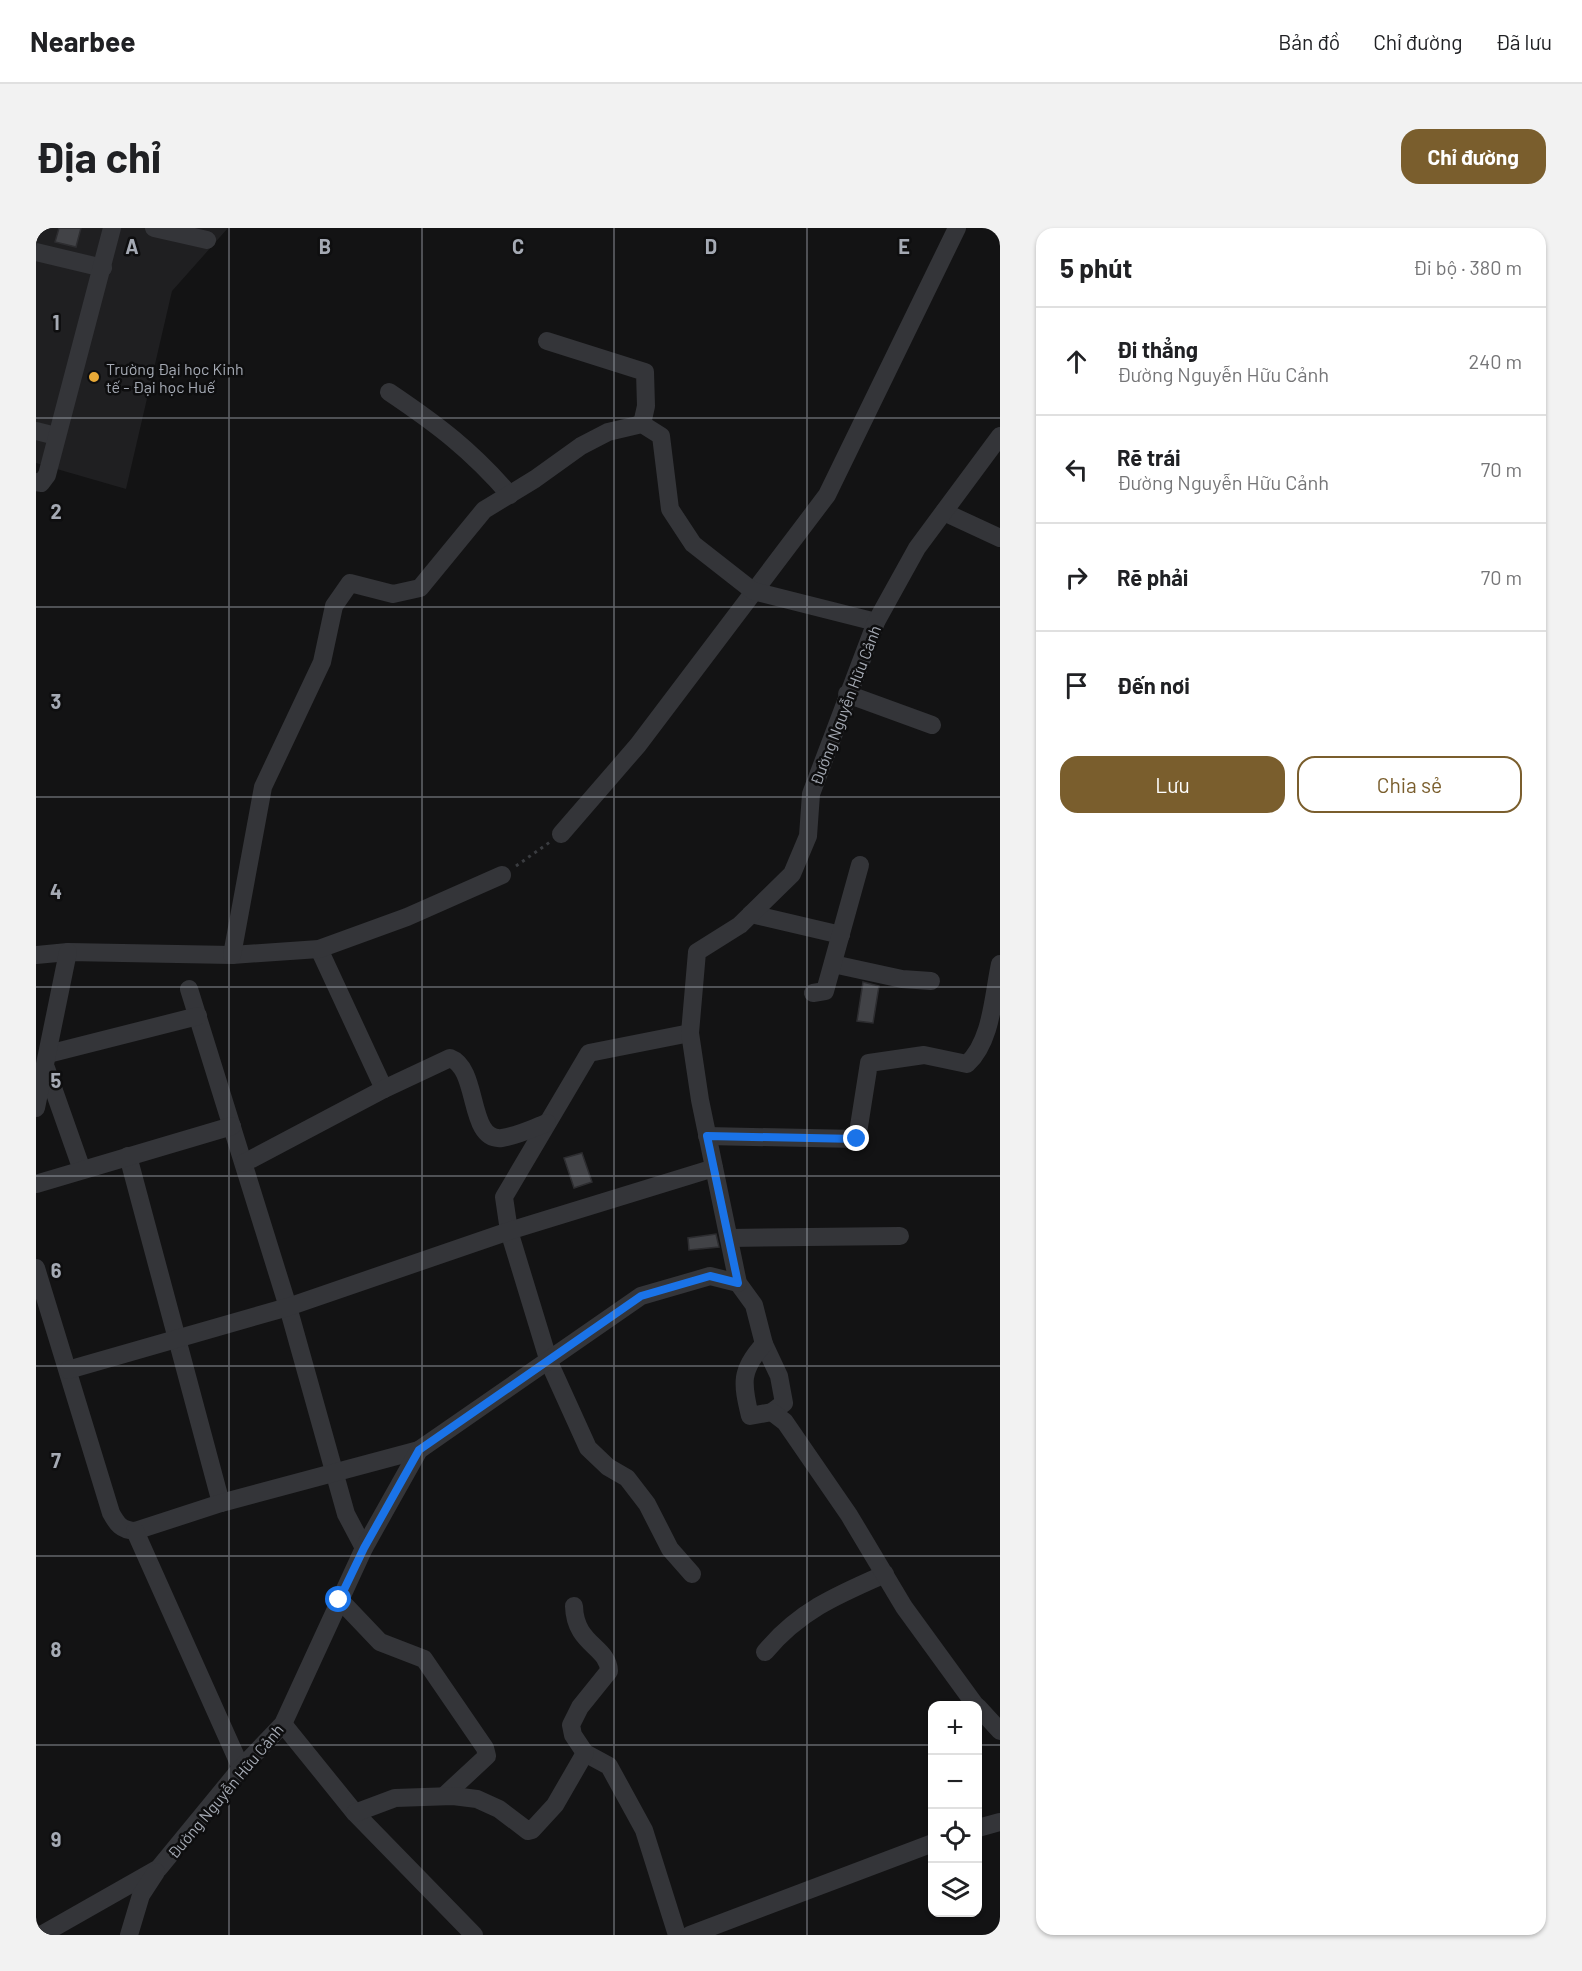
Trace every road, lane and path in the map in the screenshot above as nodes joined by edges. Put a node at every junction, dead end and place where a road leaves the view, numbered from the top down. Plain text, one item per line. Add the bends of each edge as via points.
1 (112, 228) edge
2 (154, 228) edge
3 (957, 228) edge
4 (207, 240) dead end
5 (36, 252) edge
6 (103, 268) junction
7 (547, 341) dead end
8 (389, 392) dead end
9 (642, 424) junction
10 (36, 431) edge
11 (56, 436) junction
12 (1000, 436) edge
13 (36, 482) edge
14 (510, 495) junction
15 (944, 512) junction
16 (1000, 538) edge
17 (753, 591) junction
18 (876, 622) junction
19 (847, 694) junction
20 (932, 725) dead end
21 (561, 834) joint
22 (860, 865) dead end
23 (502, 875) joint
24 (751, 914) junction
25 (841, 935) junction
26 (319, 949) junction
27 (68, 952) junction
28 (36, 955) edge
29 (232, 955) junction
30 (1000, 963) edge
31 (833, 964) junction
32 (931, 981) dead end
33 (189, 988) dead end
34 (813, 993) dead end
35 (198, 1016) junction
36 (690, 1033) junction
37 (47, 1061) junction
38 (384, 1089) junction
39 (36, 1108) edge
40 (547, 1123) junction
41 (232, 1126) junction
42 (707, 1136) junction
43 (128, 1156) junction
44 (244, 1163) junction
45 (714, 1168) junction
46 (82, 1170) junction
47 (36, 1184) edge
48 (509, 1231) junction
49 (900, 1236) dead end
50 (729, 1238) junction
51 (36, 1268) edge
52 (738, 1283) junction
53 (288, 1307) junction
54 (177, 1340) junction
55 (764, 1344) junction
56 (549, 1362) junction
57 (68, 1370) junction
58 (772, 1412) junction
59 (419, 1450) junction
60 (334, 1473) junction
61 (221, 1503) junction
62 (135, 1532) junction
63 (364, 1548) junction
64 (692, 1574) dead end
65 (885, 1574) junction
66 (339, 1600) junction
67 (574, 1606) dead end
68 (765, 1652) dead end
69 (973, 1701) edge
70 (982, 1711) edge
71 (283, 1724) junction
72 (1000, 1731) edge
73 (585, 1753) junction
74 (241, 1768) junction
75 (445, 1795) junction
76 (355, 1813) junction
77 (1000, 1822) edge
78 (982, 1827) edge
79 (928, 1846) edge
80 (159, 1868) junction
81 (41, 1935) edge
82 (129, 1935) edge
83 (474, 1935) edge
84 (677, 1935) edge
85 (690, 1935) edge

1 - 6 street
2 - 4 street
3 - 17 street via 827,495
5 - 6 street
6 - 11 street
7 - 9 street via 645,372
8 - 14 street via 453,437
9 - 14 street via 608,432 581,446
9 - 17 street via 661,436 669,508 680,528 693,544
10 - 11 street
11 - 13 street via 47,475 41,483
12 - 15 street, Đường Nguyễn Hữu Cảnh
14 - 29 street via 484,510 420,588 393,594 350,583 334,606 322,662 263,787
15 - 16 street
15 - 18 street, Đường Nguyễn Hữu Cảnh via 917,548
17 - 18 street
17 - 21 street via 638,745
18 - 19 street, Đường Nguyễn Hữu Cảnh
19 - 20 street
19 - 24 street, Đường Nguyễn Hữu Cảnh via 811,794 807,836 792,874
21 - 23 path
22 - 25 street
23 - 26 street via 408,917
24 - 25 street
24 - 36 street, Đường Nguyễn Hữu Cảnh via 697,952
25 - 31 street
26 - 29 street
26 - 38 street
27 - 28 street
27 - 29 street
27 - 37 street
30 - 42 street via 982,1045 975,1057 967,1064 924,1055 869,1063 857,1139
31 - 32 street
31 - 34 street via 825,991
33 - 35 street
35 - 37 street
35 - 41 street
36 - 40 street via 589,1053
36 - 42 street, Đường Nguyễn Hữu Cảnh
37 - 39 street
37 - 46 street
38 - 40 street via 450,1058 458,1061 466,1072 479,1122 491,1135 500,1138
38 - 44 street
40 - 48 street via 504,1197
41 - 43 street
41 - 44 street
42 - 45 street, Đường Nguyễn Hữu Cảnh
43 - 46 street
43 - 54 street
44 - 53 street
45 - 48 street
45 - 50 street, Đường Nguyễn Hữu Cảnh
46 - 47 street
48 - 53 street
48 - 56 street
49 - 50 street
50 - 52 street, Đường Nguyễn Hữu Cảnh
51 - 57 street
52 - 55 street via 754,1305
52 - 56 street, Đường Nguyễn Hữu Cảnh via 710,1276 641,1296
53 - 54 street
53 - 60 street
54 - 57 street
54 - 61 street
55 - 58 street via 779,1376 784,1403
55 - 58 street via 749,1360 743,1386 750,1416
56 - 59 street, Đường Nguyễn Hữu Cảnh
56 - 64 street via 588,1448 627,1478 647,1504 670,1549
57 - 62 street via 111,1513 117,1524
58 - 65 street via 785,1422
59 - 60 street
59 - 63 street, Đường Nguyễn Hữu Cảnh
60 - 61 street
60 - 63 street via 346,1514
61 - 62 street
62 - 74 street
63 - 66 street, Đường Nguyễn Hữu Cảnh
65 - 68 street via 816,1607 783,1631
65 - 69 street via 929,1644
66 - 71 street, Đường Nguyễn Hữu Cảnh
66 - 75 street via 380,1642 424,1659 485,1748 487,1756
67 - 73 street via 576,1627 609,1666 571,1725
70 - 72 street
71 - 74 street, Đường Nguyễn Hữu Cảnh
71 - 76 street
73 - 75 street via 555,1805 532,1830 477,1799
73 - 84 street via 609,1766 644,1830
74 - 80 street, Đường Nguyễn Hữu Cảnh
75 - 76 street via 395,1798
76 - 83 street
77 - 78 street
79 - 85 street
80 - 81 street, Đường Nguyễn Hữu Cảnh
80 - 82 street via 141,1895

